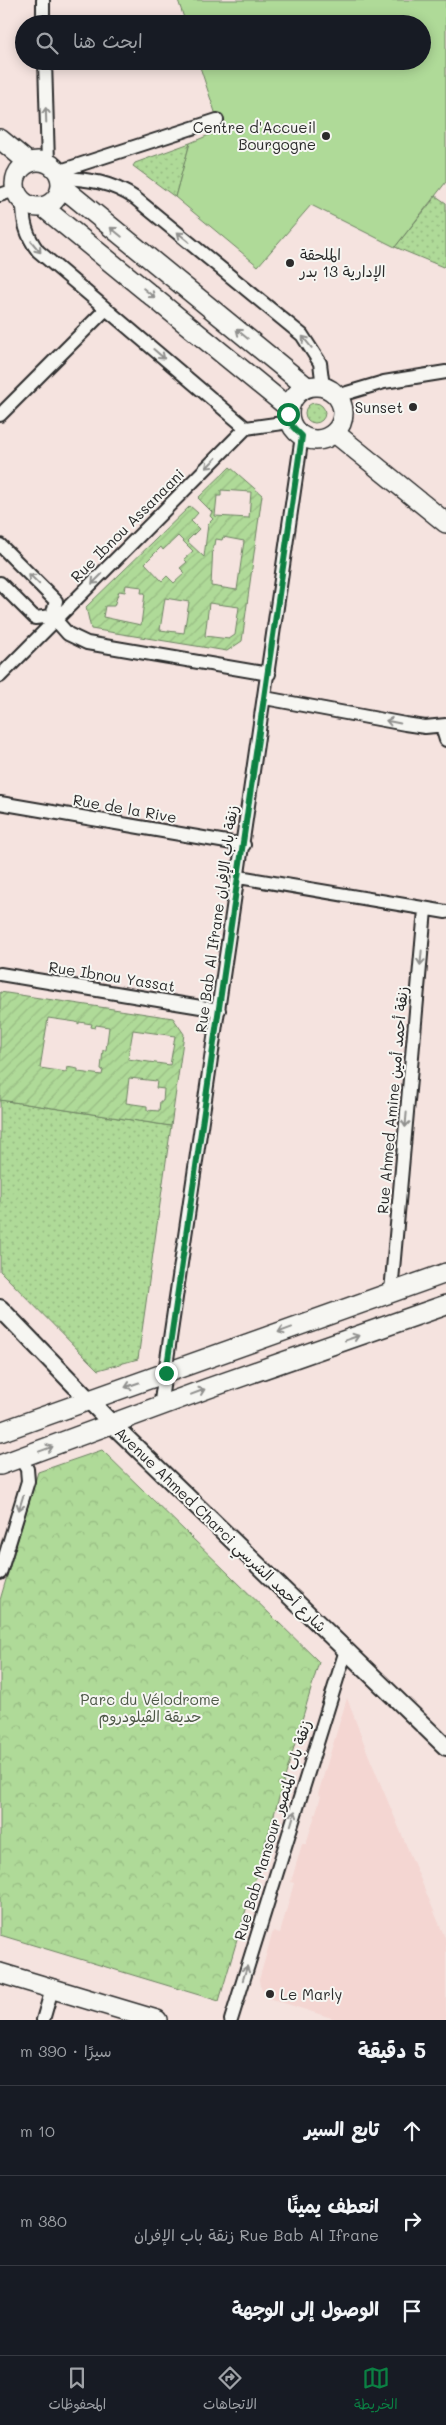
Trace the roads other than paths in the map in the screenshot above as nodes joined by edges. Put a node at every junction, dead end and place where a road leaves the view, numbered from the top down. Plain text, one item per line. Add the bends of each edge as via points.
1 (42, 0) edge
2 (43, 15) edge
3 (45, 70) edge
4 (217, 120) dead end
5 (0, 139) edge
6 (29, 163) junction
7 (56, 175) junction
8 (10, 188) edge
9 (43, 207) junction
10 (106, 309) junction
11 (446, 372) edge
12 (322, 390) junction
13 (289, 414) junction
14 (0, 415) edge
15 (246, 428) junction
16 (335, 433) junction
17 (302, 436) junction
18 (446, 523) edge
19 (0, 545) edge
20 (0, 583) edge
21 (54, 618) junction
22 (269, 674) junction
23 (0, 676) edge
24 (265, 698) junction
25 (444, 726) edge
26 (446, 740) edge
27 (0, 803) edge
28 (244, 845) junction
29 (239, 877) junction
30 (425, 910) junction
31 (446, 912) edge
32 (0, 974) edge
33 (219, 1010) junction
34 (446, 1273) edge
35 (391, 1292) junction
36 (446, 1305) edge
37 (0, 1308) edge
38 (166, 1373) junction
39 (89, 1400) junction
40 (160, 1407) junction
41 (113, 1425) junction
42 (0, 1432) edge
43 (20, 1458) junction
44 (0, 1465) edge
45 (0, 1573) edge
46 (346, 1650) junction
47 (446, 1747) edge
48 (0, 1973) edge
49 (52, 1989) junction
50 (43, 2020) edge
51 (157, 2020) edge
52 (231, 2020) edge

1 - 2 street
7 -> 3 street
4 - 7 street
5 - 6 main road
6 - 7 main road via 35,161
6 - 8 main road via 19,171
7 - 9 main road via 55,199
12 -> 7 main road
12 -> 7 street via 320,363 302,335 135,198 96,180
8 - 9 main road via 36,207
8 -> 10 street via 23,215 28,236 38,251
9 -> 13 main road
10 - 14 street
10 -> 15 street
11 - 12 street
12 - 13 main road via 295,395
12 - 16 main road via 343,411
13 - 15 street
13 - 17 main road
15 -> 21 street, Rue Ibnou Assanaani
16 - 17 main road via 321,439
16 - 18 main road
17 - 22 street, Rue Bab Al Ifrane زنقة باب الإفران
21 -> 19 street via 56,601
20 - 21 street via 35,618
21 - 22 street via 68,634 87,642
21 - 23 street, Rue Ibnou Assanaani
22 - 24 street, Rue Bab Al Ifrane زنقة باب الإفران
25 -> 24 street via 405,724
24 - 28 street, Rue Bab Al Ifrane زنقة باب الإفران
25 - 26 street
27 - 28 street, Rue de la Rive
28 - 29 street, Rue Bab Al Ifrane زنقة باب الإفران
29 - 30 street
29 - 33 street, Rue Bab Al Ifrane زنقة باب الإفران
30 - 31 street
30 -> 35 street, Rue Ahmed Amine زنقة أحمد أمين
32 - 33 street, Rue Ibnou Yassat
33 - 38 street, Rue Bab Al Ifrane زنقة باب الإفران
34 - 35 main road
35 -> 38 main road
40 -> 36 main road
37 - 39 street, Avenue Ahmed Charci شارع أحمد الشرسي
38 -> 39 main road
38 - 40 street, Rue Bab Al Ifrane زنقة باب الإفران
39 - 41 street, Avenue Ahmed Charci شارع أحمد الشرسي
39 - 42 main road
40 - 41 main road
43 -> 41 main road
41 - 46 street, Avenue Ahmed Charci شارع أحمد الشرسي
43 - 44 main road
43 -> 45 street via 27,1469 28,1481
46 - 47 street, Avenue Ahmed Charci شارع أحمد الشرسي
52 -> 46 street, Rue Bab Mansour زنقة باب المنصور
48 - 49 main road
49 - 50 street
49 - 51 main road

